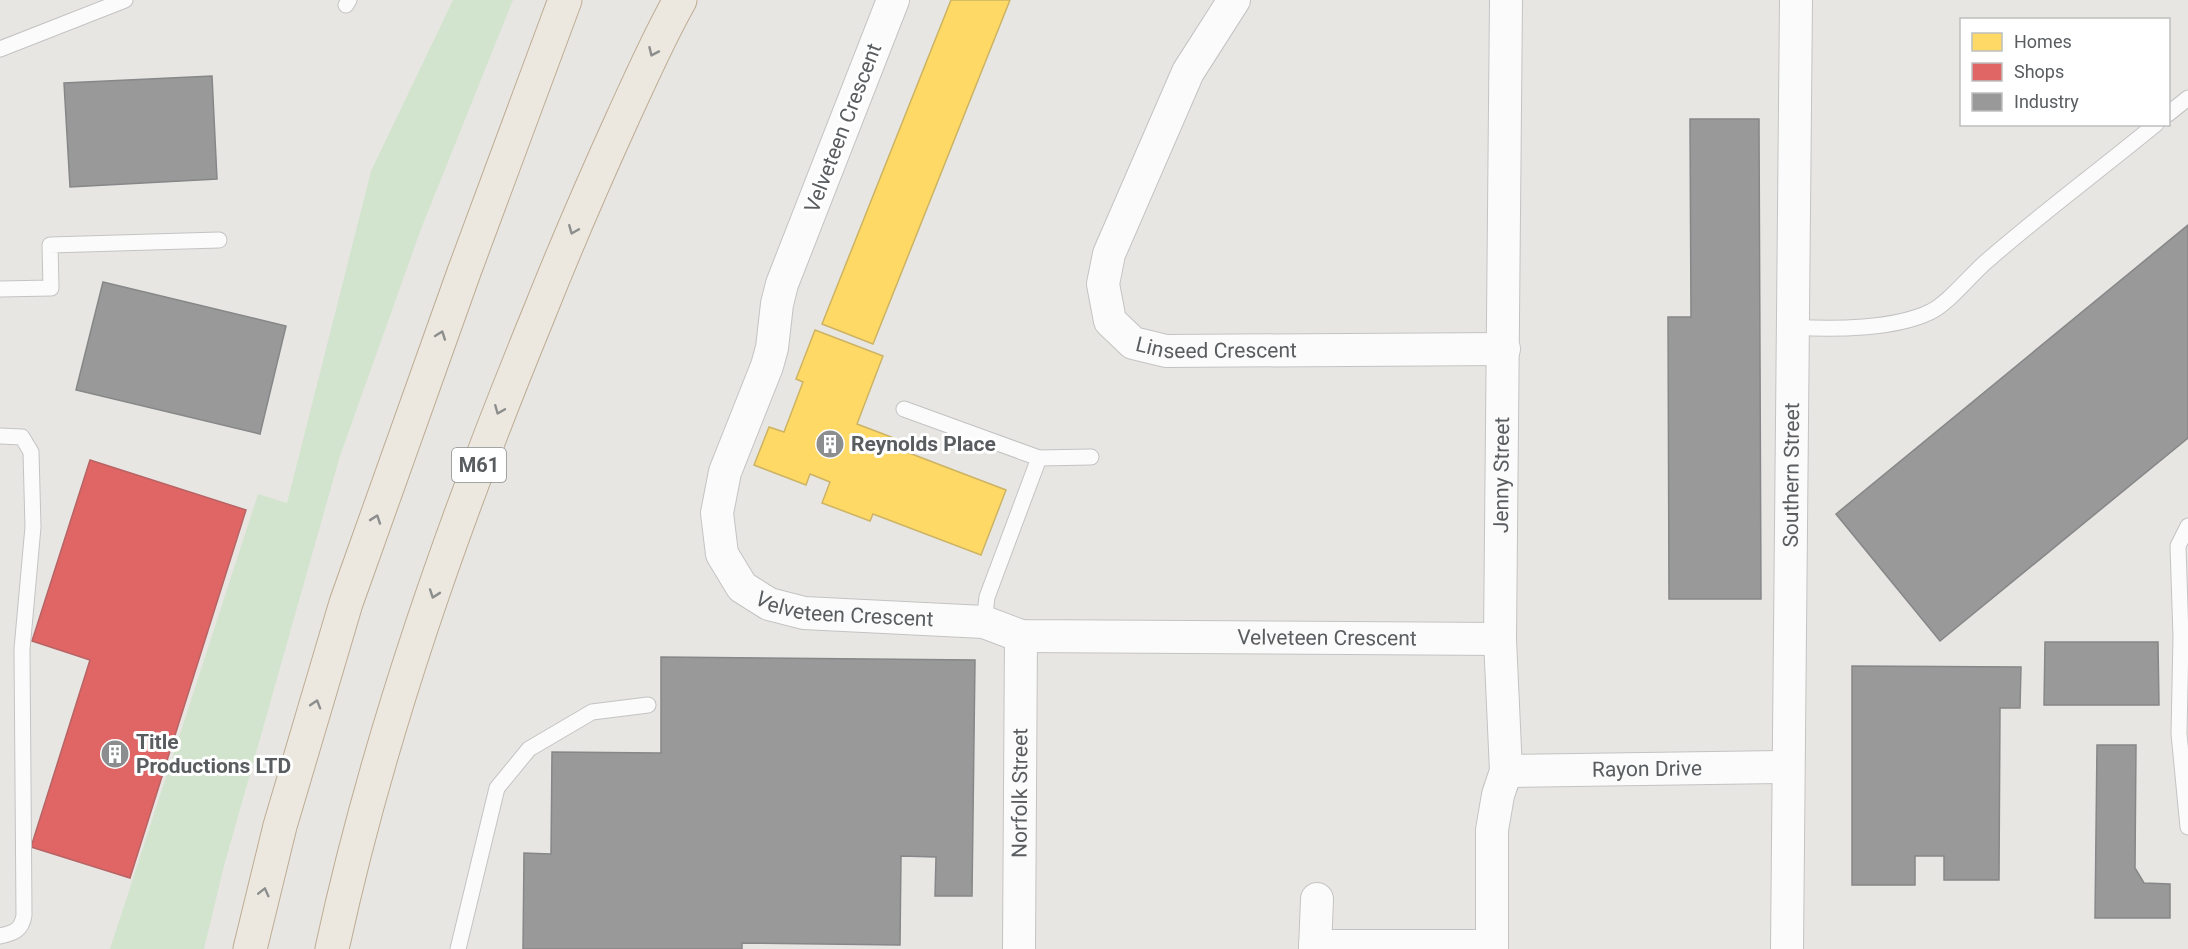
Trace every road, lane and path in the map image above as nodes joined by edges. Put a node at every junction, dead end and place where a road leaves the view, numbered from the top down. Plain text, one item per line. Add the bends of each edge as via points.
1 (125, 0) edge
2 (565, 0) edge
3 (588, 0) edge
4 (680, 0) edge
5 (893, 0) edge
6 (1234, 0) edge
7 (1506, 0) edge
8 (1796, 0) edge
9 (0, 49) edge
10 (2188, 98) edge
11 (2170, 113) edge
12 (2154, 126) edge
13 (219, 240) dead end
14 (464, 272) junction
15 (0, 289) edge
16 (1794, 327) junction
17 (1504, 349) junction
18 (904, 409) dead end
19 (0, 436) edge
20 (1091, 457) dead end
21 (1039, 458) junction
22 (2188, 526) edge
23 (984, 622) junction
24 (1021, 636) junction
25 (1500, 639) junction
26 (648, 705) dead end
27 (1788, 767) junction
28 (1506, 771) junction
29 (2188, 827) edge
30 (1317, 899) dead end
31 (0, 936) edge
32 (1315, 947) edge
33 (1492, 947) edge
34 (250, 949) edge
35 (332, 949) edge
36 (458, 949) edge
37 (1019, 949) edge
38 (1787, 949) edge

1 - 9 lane
2 - 14 highway
3 - 14 highway
4 -> 35 highway, M61 via 579,213 488,439 402,684
5 - 23 street, Velveteen Crescent via 782,284 767,366 725,472 717,513 722,554 742,586 769,604 804,613
6 - 17 street, Linseed Crescent via 1188,72 1109,254 1103,284 1110,321 1133,343 1166,351
7 - 17 street, Jenny Street
8 - 16 street, Southern Street
10 - 11 lane
12 - 16 lane via 1987,261 1932,311 1911,320 1825,329
13 - 15 lane via 50,245 51,288
34 -> 14 highway via 280,826 346,603
16 - 27 street, Southern Street
17 - 25 street, Jenny Street
18 - 21 lane
19 - 31 lane via 22,437 31,452 33,527 22,649 24,915 20,929
20 - 21 lane
21 - 23 lane via 987,597
22 - 29 lane via 2178,546 2179,734
23 - 24 street, Velveteen Crescent
24 - 25 street, Velveteen Crescent
24 - 37 street, Norfolk Street
25 - 28 street, Jenny Street
26 - 36 lane via 592,712 529,749 497,788
27 - 28 street, Rayon Drive
27 - 38 street, Southern Street
28 - 33 street, Jenny Street via 1492,830
30 - 32 street
32 - 33 street

